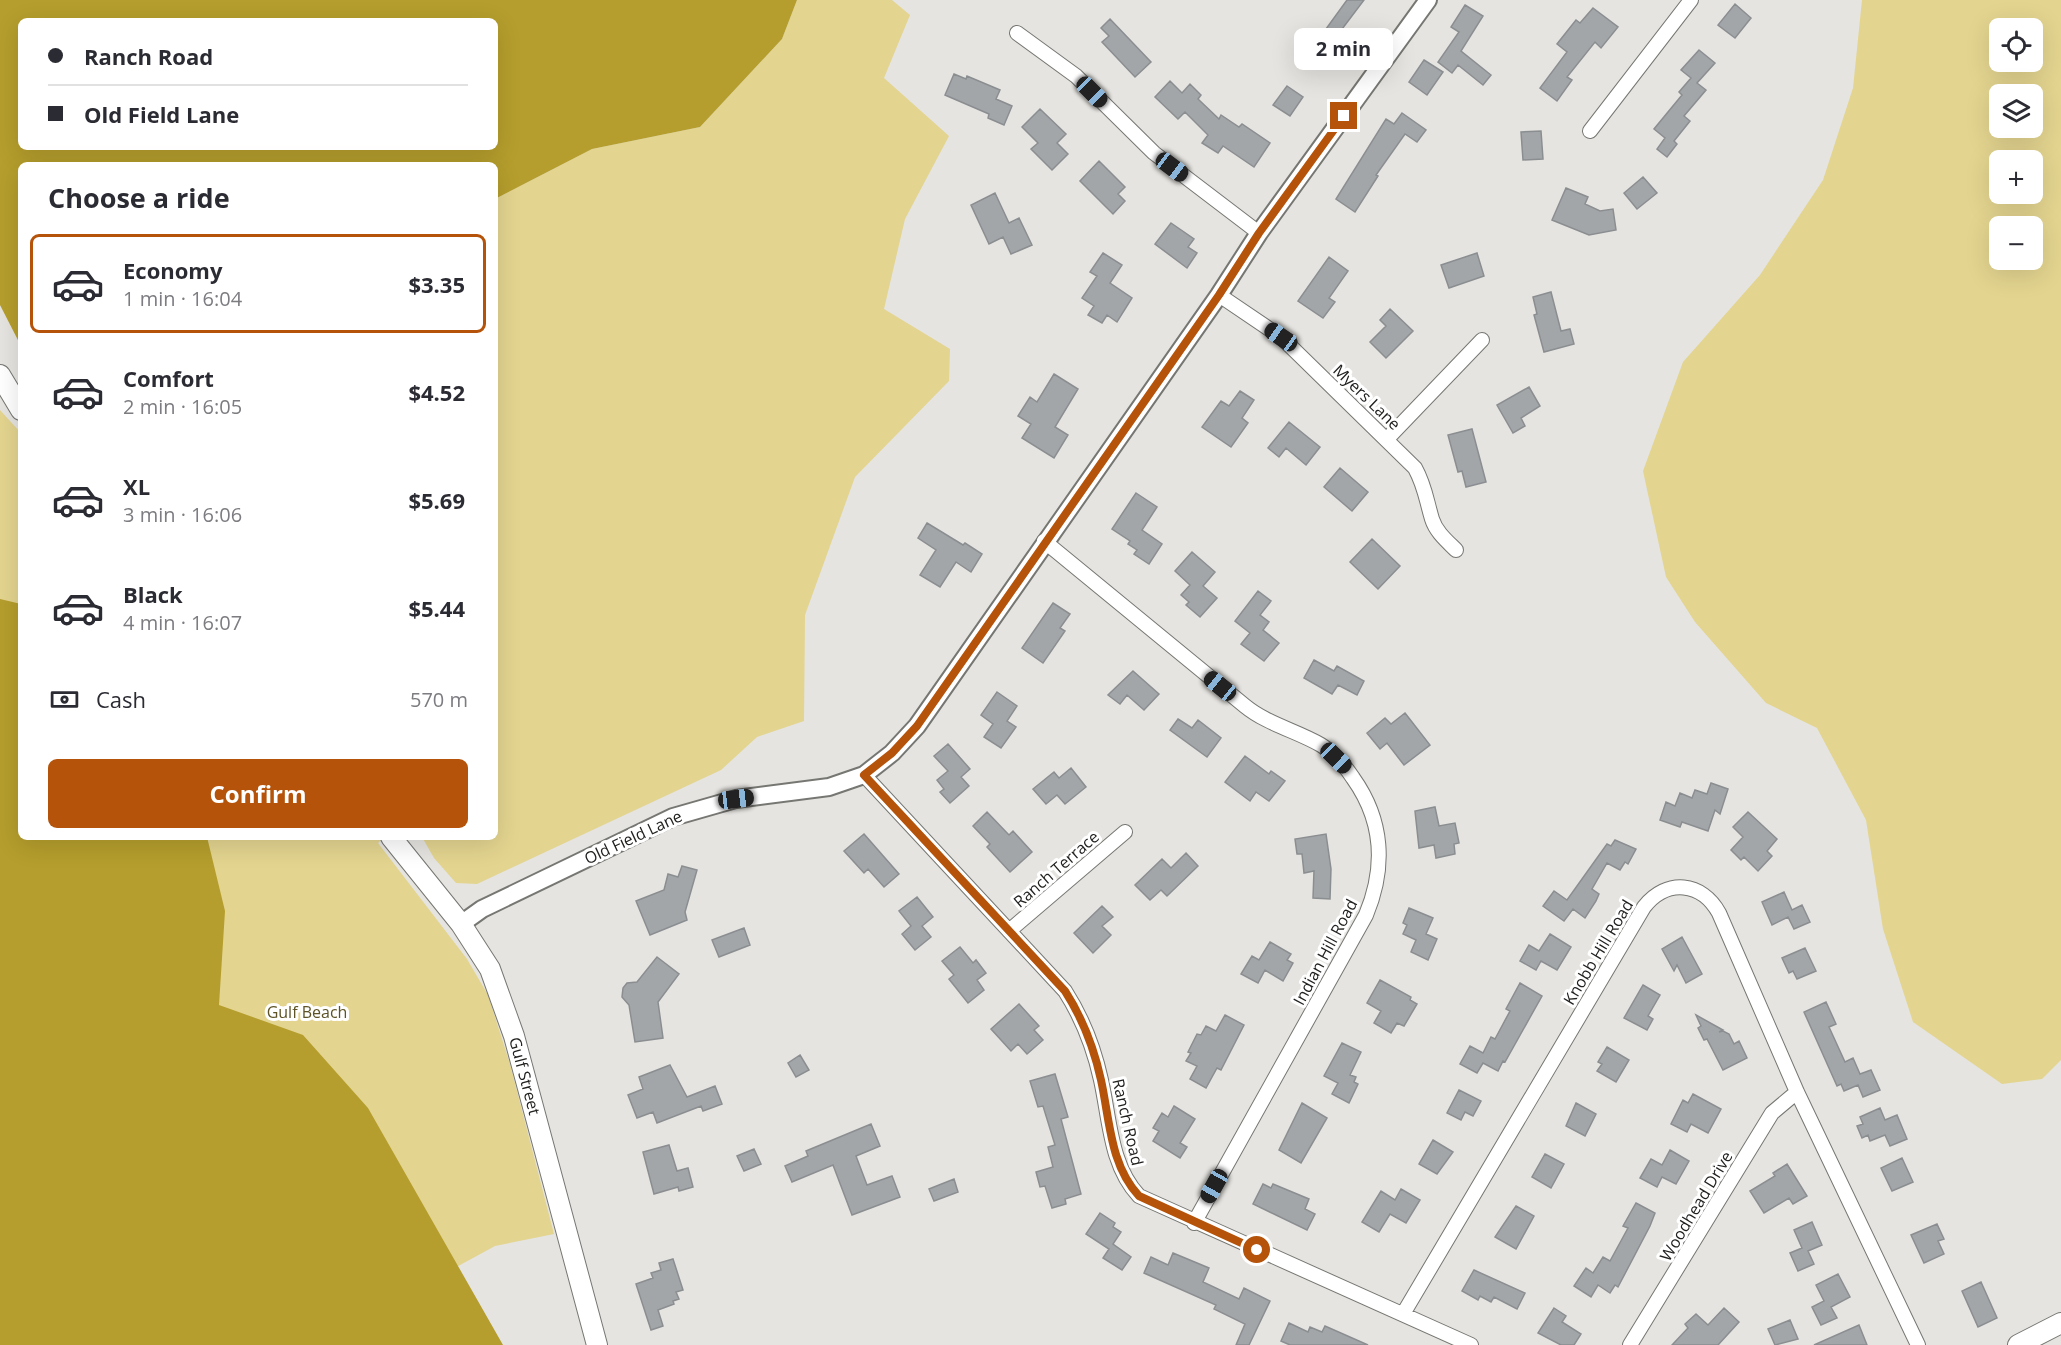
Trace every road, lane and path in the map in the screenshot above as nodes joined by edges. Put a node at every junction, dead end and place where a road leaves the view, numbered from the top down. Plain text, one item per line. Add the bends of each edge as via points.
1 (1428, 0) edge
2 (1691, 0) edge
3 (1017, 33) dead end
4 (1590, 131) dead end
5 (1259, 233) junction
6 (1219, 295) junction
7 (1482, 340) dead end
8 (0, 375) edge
9 (18, 405) edge
10 (1387, 439) junction
11 (1044, 541) junction
12 (1456, 550) dead end
13 (864, 775) junction
14 (1125, 832) dead end
15 (393, 840) edge
16 (461, 924) junction
17 (1009, 931) junction
18 (1797, 1092) junction
19 (1194, 1222) junction
20 (1403, 1314) junction
21 (2061, 1323) edge
22 (597, 1345) edge
23 (1471, 1345) edge
24 (1630, 1345) edge
25 (1918, 1345) edge
26 (2018, 1345) edge

1 - 5 street, Old Field Lane
2 - 4 street
3 - 5 street via 1076,76 1154,153
5 - 6 street, Old Field Lane
6 - 10 street, Myers Lane via 1281,337
6 - 11 street, Old Field Lane
7 - 10 street
8 - 9 main road
10 - 12 street, Myers Lane via 1415,468 1425,485 1432,520
11 - 13 street, Old Field Lane via 917,726
11 - 19 street, Indian Hill Road via 1250,711 1324,747 1364,794 1376,823 1378,876 1366,915
13 - 16 street, Old Field Lane via 819,789 736,799 673,817 482,909
13 - 17 street, Ranch Road
14 - 17 street, Ranch Terrace
15 - 16 main road, Gulf Street
16 - 22 main road, Gulf Street via 490,969 503,1000
17 - 19 street, Ranch Road via 1065,991 1085,1028 1125,1181 1139,1196
18 - 20 street, Knobb Hill Road via 1713,902 1705,894 1684,888 1657,894 1644,907
18 - 24 street, Woodhead Drive via 1772,1113
18 - 25 street, Knobb Hill Road
19 - 20 street, Ranch Road
20 - 23 street
21 - 26 main road

